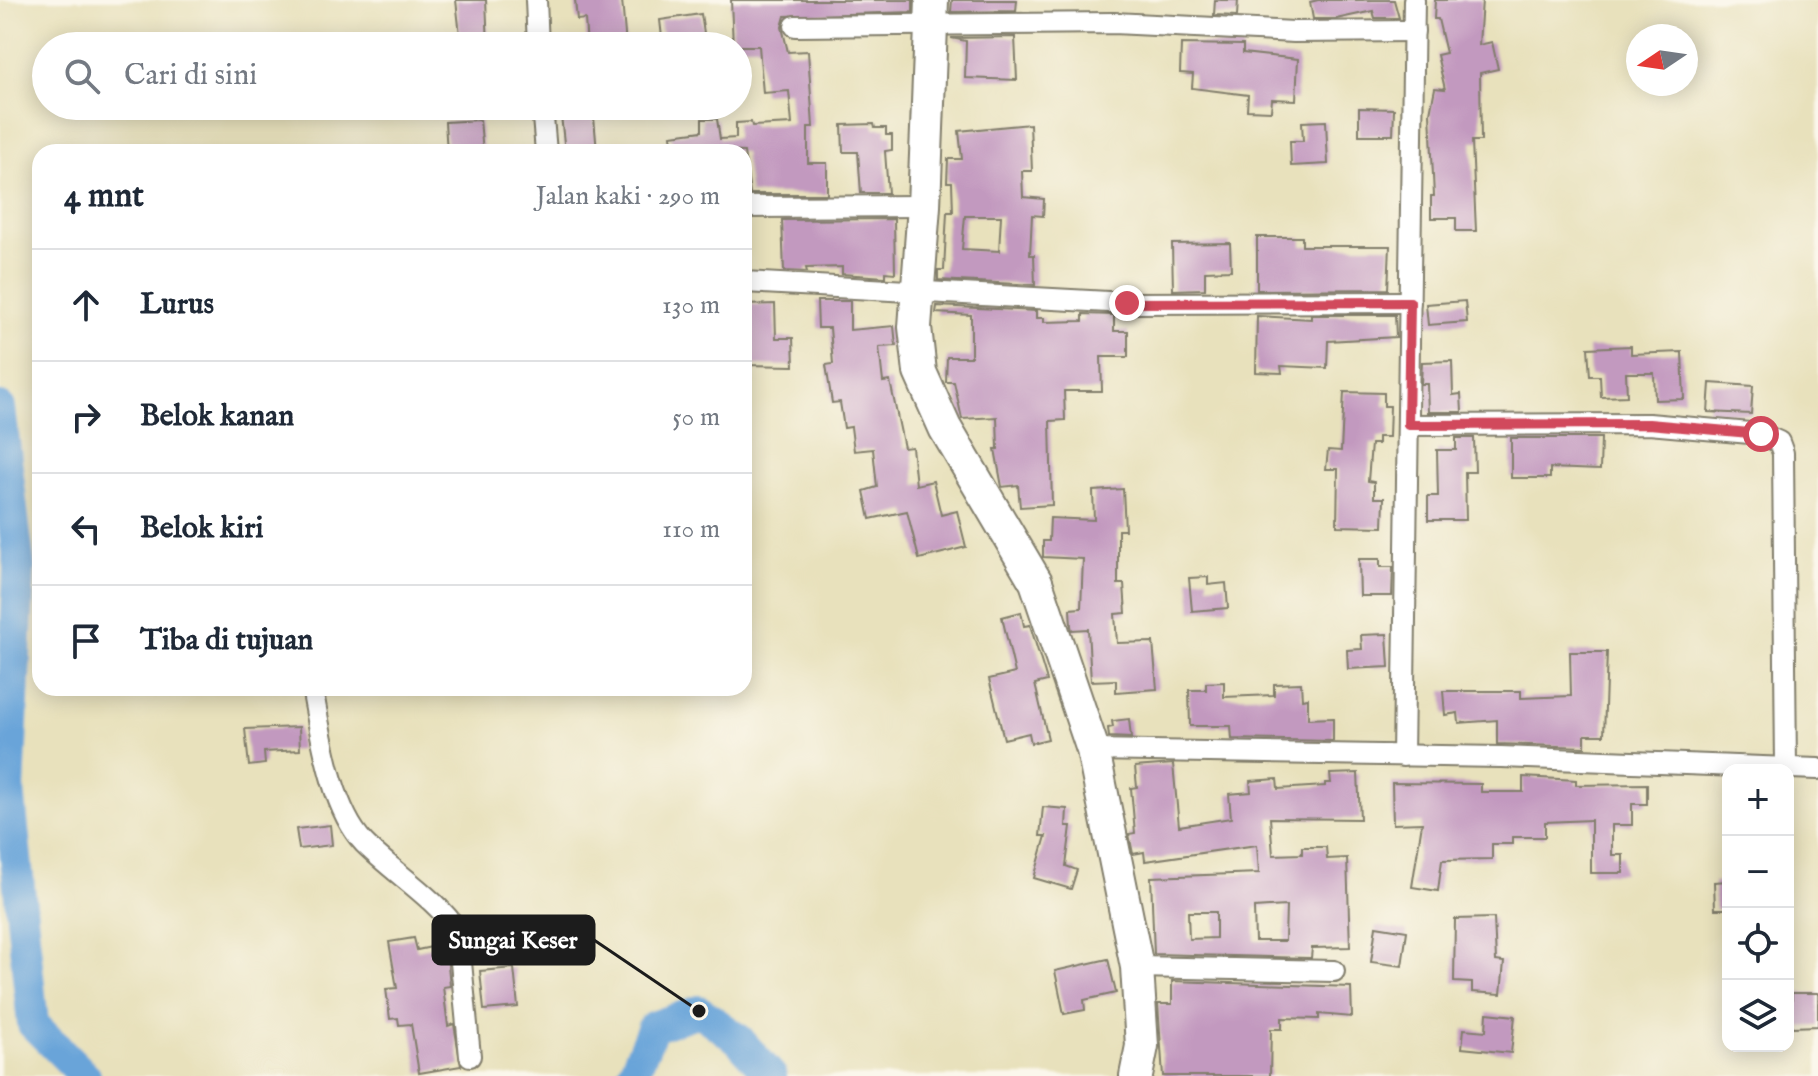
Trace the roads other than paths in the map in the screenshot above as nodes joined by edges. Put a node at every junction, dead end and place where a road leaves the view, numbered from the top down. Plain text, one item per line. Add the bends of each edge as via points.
1 (536, 0) edge
2 (1414, 0) edge
3 (931, 11) edge
4 (795, 26) dead end
5 (1414, 31) junction
6 (537, 32) edge
7 (543, 120) edge
8 (545, 144) edge
9 (924, 206) junction
10 (752, 207) edge
11 (752, 282) edge
12 (916, 291) junction
13 (1410, 302) junction
14 (1408, 425) junction
15 (313, 696) edge
16 (1093, 750) junction
17 (1403, 756) junction
18 (1786, 764) edge
19 (1722, 765) edge
20 (1794, 768) edge
21 (1818, 769) edge
22 (1137, 967) junction
23 (1334, 971) dead end
24 (470, 1056) dead end
25 (1136, 1076) edge

1 - 6 street
2 - 5 street
3 - 4 street
3 - 5 street via 1294,32
3 - 9 highway
5 - 13 street
7 - 8 street
9 - 10 street
9 - 12 highway
11 - 12 street
12 - 13 street via 1143,303
12 - 16 highway via 920,372 928,396 1036,582
13 - 14 street
14 - 17 street
14 - 18 street via 1649,424 1761,434 1779,442
15 - 24 street via 342,810 362,840 458,931
16 - 17 street
16 - 22 highway
17 - 19 street
20 - 21 street
22 - 23 street
22 - 25 highway via 1142,1046

